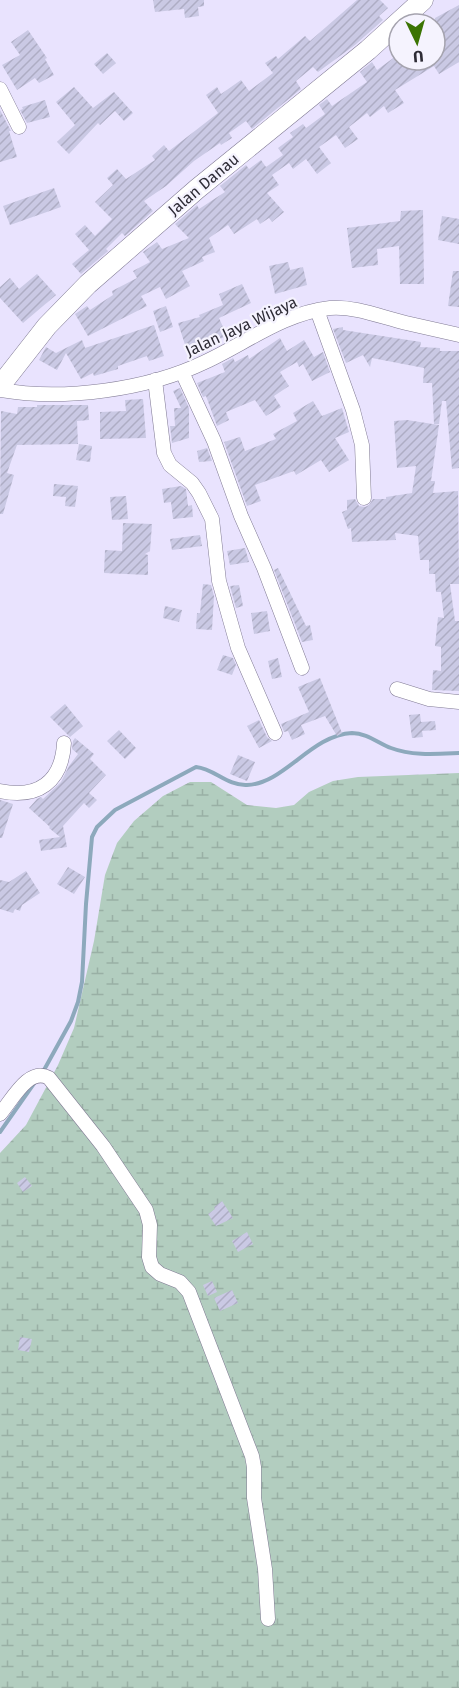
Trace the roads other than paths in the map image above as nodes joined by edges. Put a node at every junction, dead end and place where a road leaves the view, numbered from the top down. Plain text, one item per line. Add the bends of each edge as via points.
1 (423, 0) edge
2 (0, 89) edge
3 (4, 108) edge
4 (19, 127) dead end
5 (317, 310) junction
6 (459, 335) edge
7 (182, 372) junction
8 (155, 380) junction
9 (0, 388) edge
10 (364, 498) dead end
11 (302, 668) dead end
12 (397, 689) dead end
13 (459, 702) edge
14 (275, 733) dead end
15 (64, 743) dead end
16 (0, 791) edge
17 (0, 1114) edge
18 (268, 1619) dead end

1 - 9 street, Jalan Danau via 88,284 47,326
2 - 3 street
3 - 4 street
5 - 6 street, Jalan Jaya Wijaya via 348,309
5 - 7 street, Jalan Jaya Wijaya via 294,316
5 - 10 street via 362,445
7 - 8 street, Jalan Jaya Wijaya
7 - 11 street via 214,441
8 - 9 street, Jalan Jaya Wijaya via 55,394 22,394
8 - 14 street via 164,453 207,506 219,581 238,648
12 - 13 street via 429,699
15 - 16 street via 57,774 47,785 24,793
17 - 18 street via 31,1077 49,1077 104,1146 146,1210 152,1268 180,1282 189,1292 252,1456

